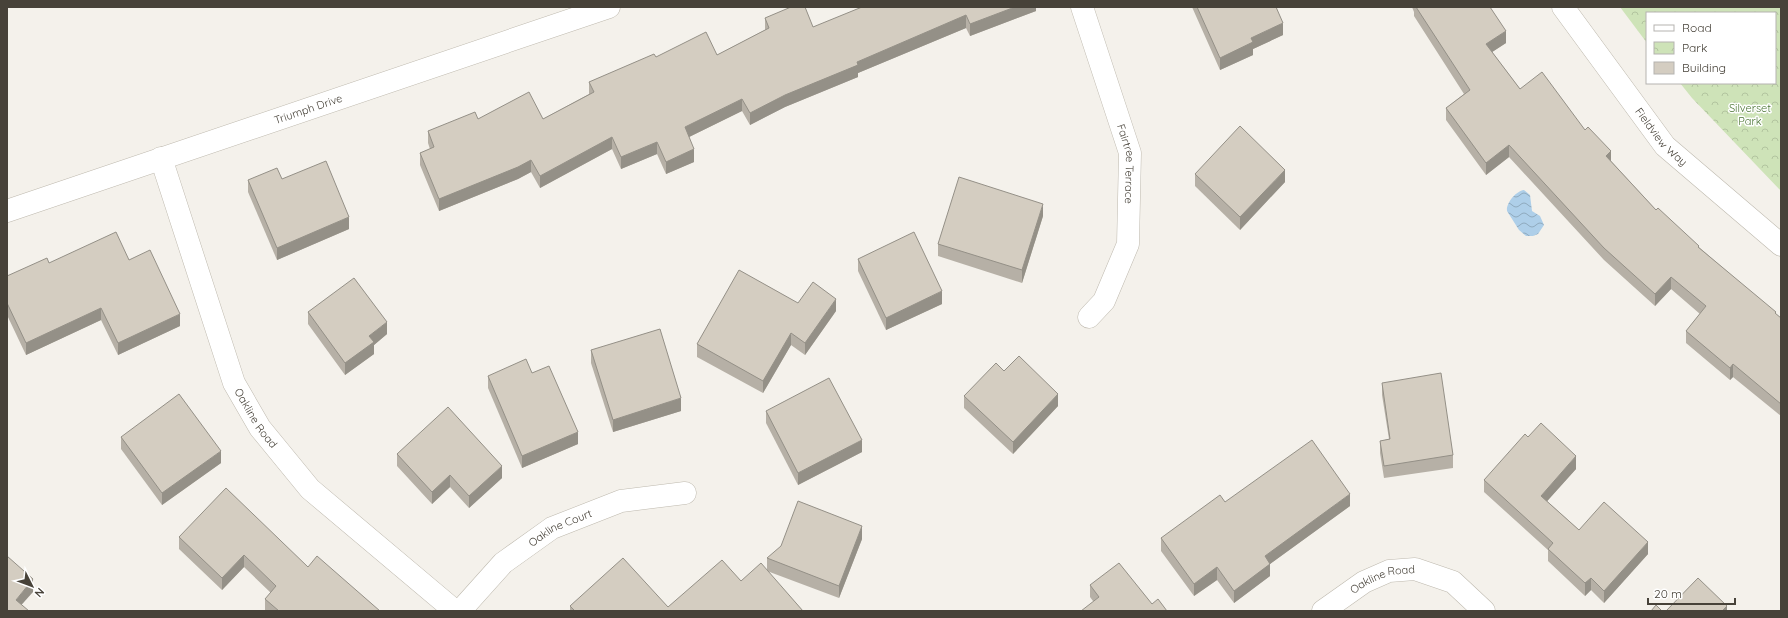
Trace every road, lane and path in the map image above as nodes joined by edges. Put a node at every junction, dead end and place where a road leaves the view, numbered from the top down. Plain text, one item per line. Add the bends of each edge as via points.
1 (608, 7) edge
2 (1082, 7) edge
3 (1563, 7) edge
4 (161, 158) junction
5 (7, 211) edge
6 (1781, 245) edge
7 (1089, 317) dead end
8 (686, 493) dead end
9 (455, 611) edge
10 (460, 611) edge
11 (1323, 611) edge
12 (1484, 611) edge

1 - 4 street, Triumph Drive
2 - 7 street, Fairtree Terrace via 1130,153 1128,244 1104,301
3 - 6 street, Fieldview Way via 1665,146
4 - 5 street, Triumph Drive
4 - 9 street, Oakline Road via 234,383 260,428 310,489
8 - 10 street, Oakline Court via 621,502 552,528 503,563
11 - 12 street, Oakline Road via 1364,582 1389,570 1415,569 1453,582

